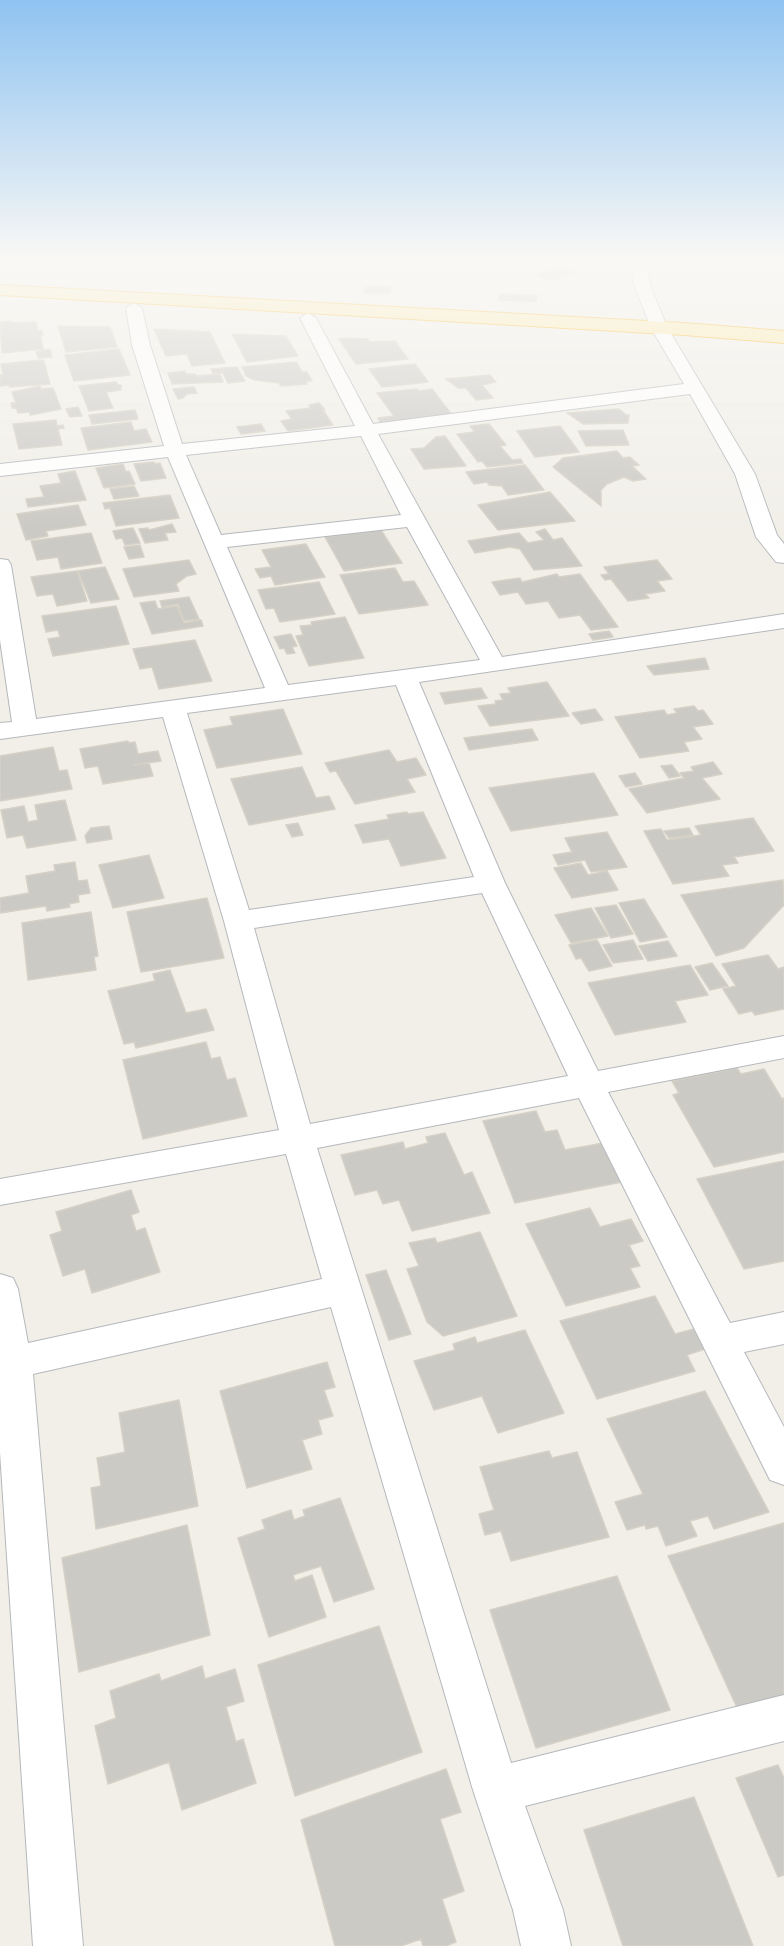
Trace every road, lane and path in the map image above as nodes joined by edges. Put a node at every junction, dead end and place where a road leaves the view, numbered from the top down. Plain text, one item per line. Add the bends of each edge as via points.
1 (142, 348) edge
2 (323, 348) edge
3 (671, 348) edge
4 (695, 388) junction
5 (366, 430) junction
6 (175, 452) junction
7 (0, 470) edge
8 (414, 520) junction
9 (215, 542) junction
10 (784, 557) edge
11 (0, 565) edge
12 (784, 621) edge
13 (495, 664) junction
14 (404, 675) junction
15 (279, 693) junction
16 (174, 708) junction
17 (25, 728) junction
18 (0, 731) edge
19 (491, 882) junction
20 (238, 921) junction
21 (784, 1047) edge
22 (588, 1084) junction
23 (297, 1139) junction
24 (0, 1192) edge
25 (0, 1289) edge
26 (343, 1289) junction
27 (784, 1328) edge
28 (720, 1341) junction
29 (13, 1362) junction
30 (784, 1467) edge
31 (784, 1718) edge
32 (496, 1790) junction
33 (58, 1946) edge
34 (546, 1946) edge

1 - 6 street
2 - 5 street
3 - 4 street
4 - 5 street
4 - 10 street via 745,474 767,537
5 - 6 street
5 - 8 street
6 - 7 street
6 - 9 street
8 - 9 street
8 - 13 street
9 - 15 street
11 - 17 street
12 - 13 street
13 - 14 street
14 - 15 street
14 - 19 street
15 - 16 street
16 - 17 street
16 - 20 street
17 - 18 street
19 - 20 street
19 - 22 street
20 - 23 street
21 - 22 street
22 - 23 street
22 - 28 street
23 - 24 street
23 - 26 street
25 - 29 street
26 - 29 street
26 - 32 street
27 - 28 street
28 - 30 street
29 - 33 street
31 - 32 street
32 - 34 street via 538,1910

